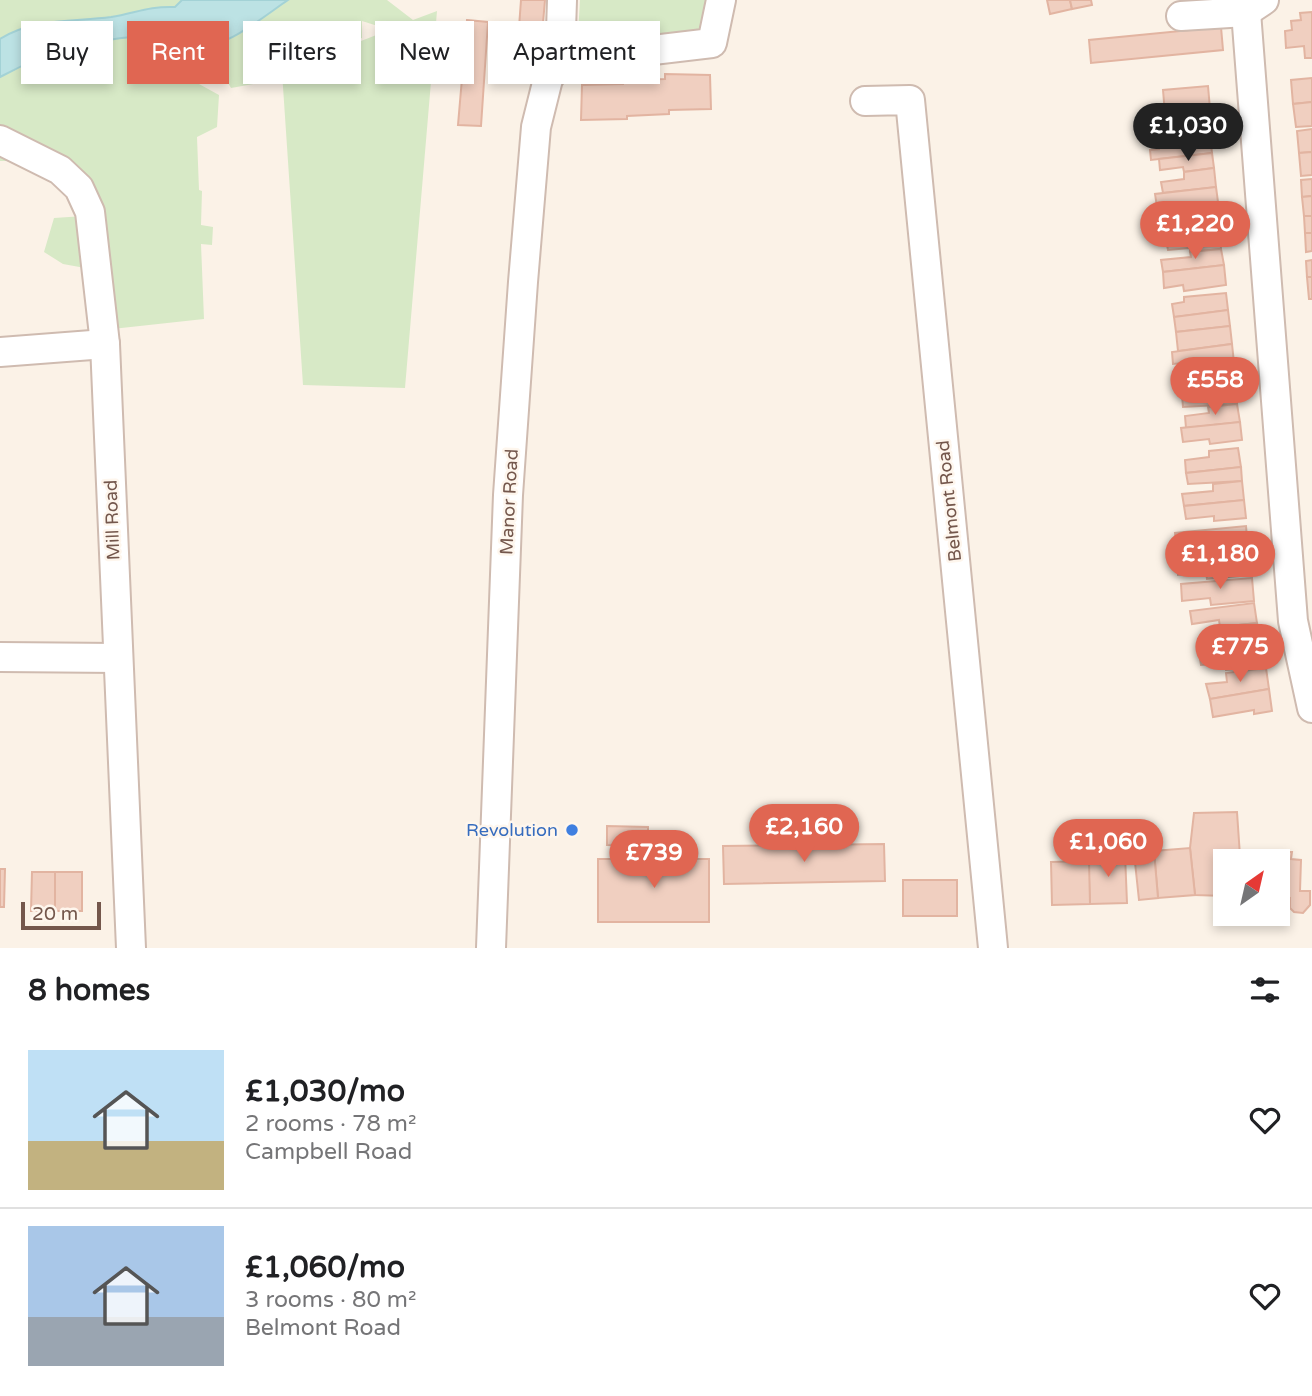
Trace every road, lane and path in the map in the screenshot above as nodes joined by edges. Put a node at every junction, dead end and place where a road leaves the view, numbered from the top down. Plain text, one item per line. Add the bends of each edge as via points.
1 (562, 0) edge
2 (721, 0) edge
3 (1255, 6) edge
4 (1181, 16) dead end
5 (561, 21) edge
6 (660, 50) edge
7 (547, 84) edge
8 (865, 101) dead end
9 (0, 140) edge
10 (105, 344) junction
11 (0, 352) edge
12 (0, 657) edge
13 (118, 658) junction
14 (1312, 708) edge
15 (131, 948) edge
16 (491, 948) edge
17 (993, 948) edge

1 - 5 street, Manor Road
2 - 6 street via 712,44
3 - 4 street
3 - 14 street via 1293,621
7 - 16 street, Manor Road via 536,127 508,495
8 - 17 street, Belmont Road via 910,100
9 - 10 street, Mill Road via 60,170 79,188 90,212
10 - 11 street
10 - 13 street, Mill Road
12 - 13 street
13 - 15 street, Mill Road

